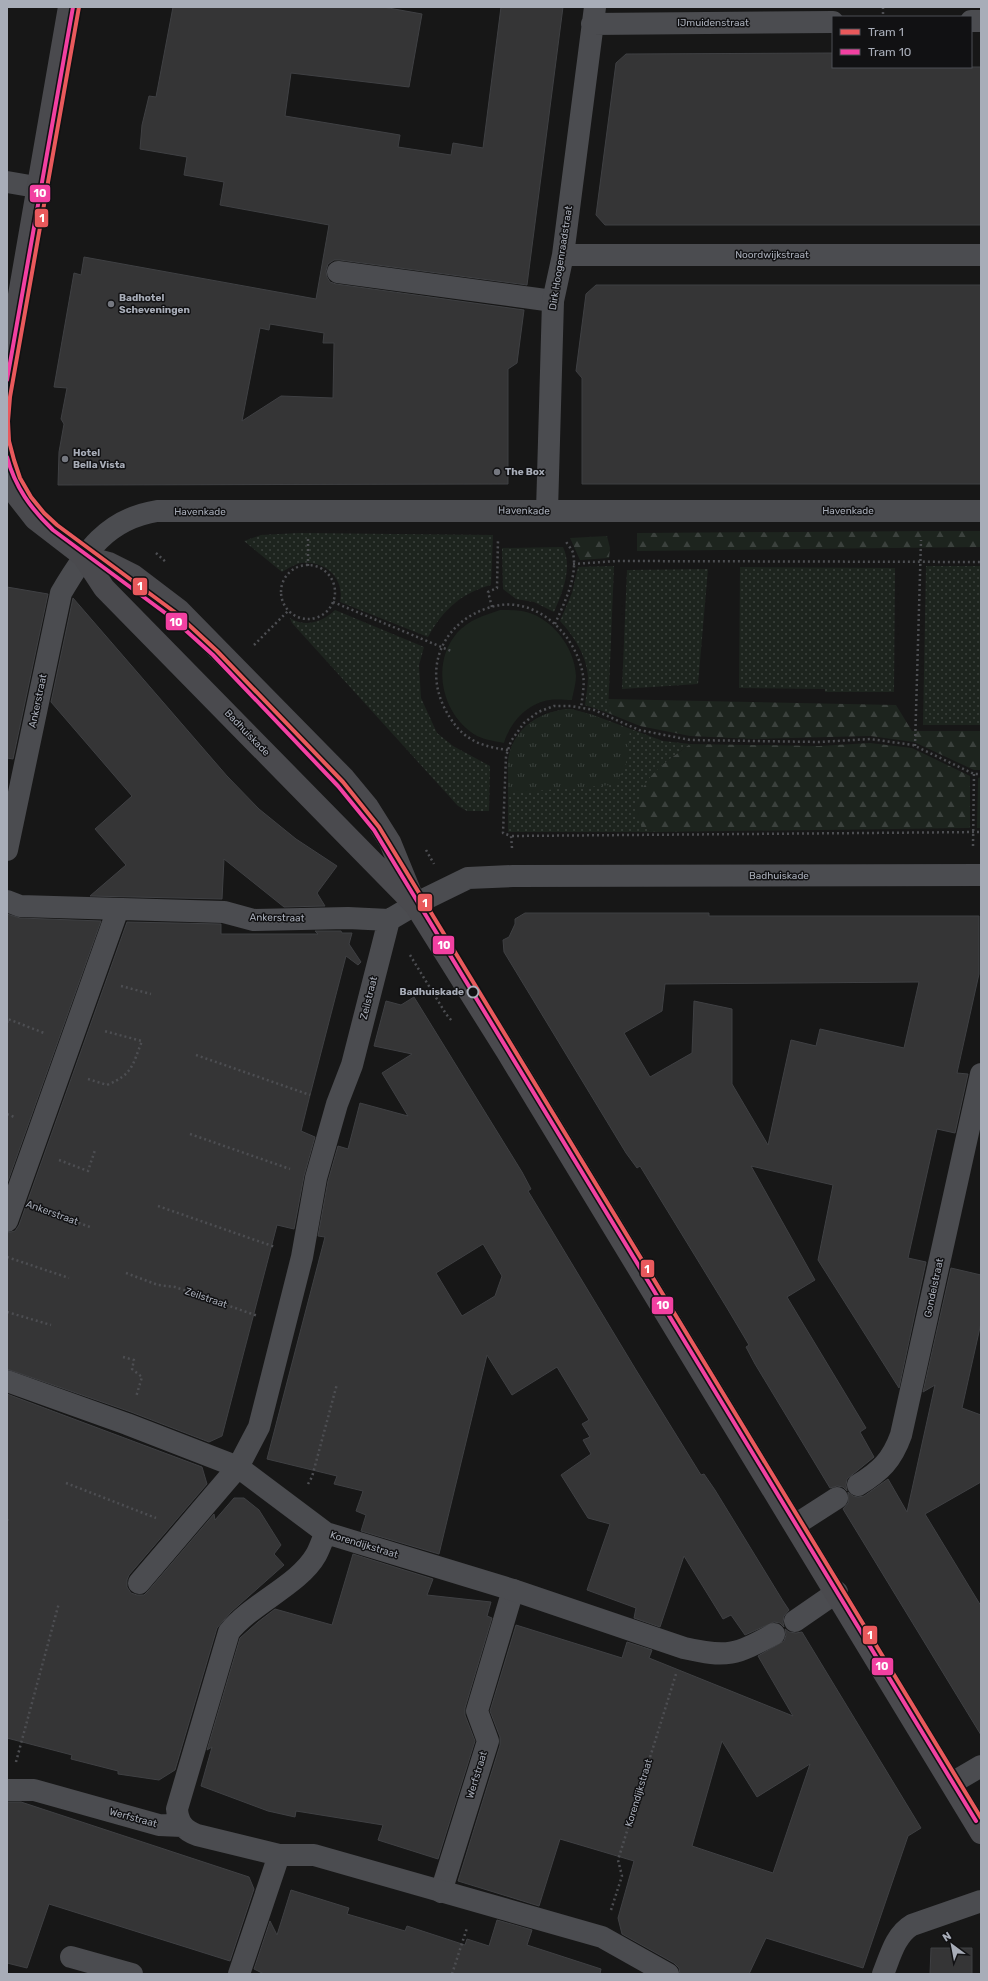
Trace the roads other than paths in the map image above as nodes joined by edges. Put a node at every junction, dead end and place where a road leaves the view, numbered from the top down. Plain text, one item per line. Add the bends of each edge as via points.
1 (69, 7) edge
2 (594, 15) edge
3 (832, 22) edge
4 (7, 182) edge
5 (36, 187) junction
6 (563, 255) junction
7 (981, 256) edge
8 (338, 272) dead end
9 (552, 301) junction
10 (7, 364) edge
11 (7, 477) edge
12 (12, 500) edge
13 (547, 511) junction
14 (981, 511) edge
15 (83, 556) junction
16 (7, 850) edge
17 (977, 875) edge
18 (7, 901) edge
19 (415, 905) junction
20 (118, 909) junction
21 (389, 920) junction
22 (981, 1074) edge
23 (7, 1221) edge
24 (7, 1381) edge
25 (238, 1467) junction
26 (858, 1485) dead end
27 (837, 1498) dead end
28 (795, 1524) junction
29 (326, 1533) junction
30 (139, 1583) dead end
31 (514, 1590) junction
32 (837, 1592) junction
33 (795, 1621) dead end
34 (774, 1634) dead end
35 (981, 1766) edge
36 (952, 1783) junction
37 (8, 1790) edge
38 (182, 1826) junction
39 (981, 1833) edge
40 (279, 1855) junction
41 (441, 1892) junction
42 (981, 1901) edge
43 (71, 1957) dead end
44 (132, 1974) edge
45 (239, 1974) edge
46 (668, 1974) edge
47 (883, 1974) edge

1 - 5 main road
2 - 3 street, IJmuidenstraat
2 - 6 street, Dirk Hoogenraadstraat
4 - 5 street
5 - 10 main road
6 - 7 street, Noordwijkstraat
6 - 9 street, Dirk Hoogenraadstraat
8 - 9 street
9 - 13 street, Dirk Hoogenraadstraat
11 - 12 main road, Badhuiskade
12 - 15 main road, Badhuiskade
13 - 14 street, Havenkade
13 - 15 street, Havenkade via 157,511 141,514 112,528
15 - 16 street, Ankerstraat via 61,593
15 - 19 main road, Badhuiskade via 104,588
15 - 19 main road, Badhuiskade via 109,563 133,575 179,610 344,778 368,807 390,842
17 - 19 street, Badhuiskade via 468,878
18 - 20 street, Ankerstraat via 20,906
19 - 21 street
19 - 28 main road
20 - 21 street, Ankerstraat via 224,912 254,920
20 - 23 street, Ankerstraat
21 - 25 street, Zeilstraat via 352,1065 337,1104 316,1178 302,1257 259,1427
22 - 26 street, Gondelstraat via 901,1435 896,1450 879,1472
24 - 25 street
25 - 29 street
25 - 30 street, Zeilstraat
27 - 28 street
28 - 32 main road
29 - 31 street, Korendijkstraat
29 - 38 street, Korendijkstraat via 315,1556 300,1574 239,1620 229,1632 177,1809
31 - 34 street, Korendijkstraat via 684,1648 709,1654 722,1655 748,1648
31 - 41 street, Werfstraat via 477,1711 488,1741
32 - 33 street
32 - 36 main road
35 - 36 street
36 - 39 main road
37 - 38 street, Werfstraat via 34,1790 159,1826
38 - 40 street, Werfstraat via 197,1835
40 - 41 street, Werfstraat via 314,1855
40 - 45 street
41 - 46 street, Werfstraat via 602,1937
42 - 47 street via 904,1930
43 - 44 street

